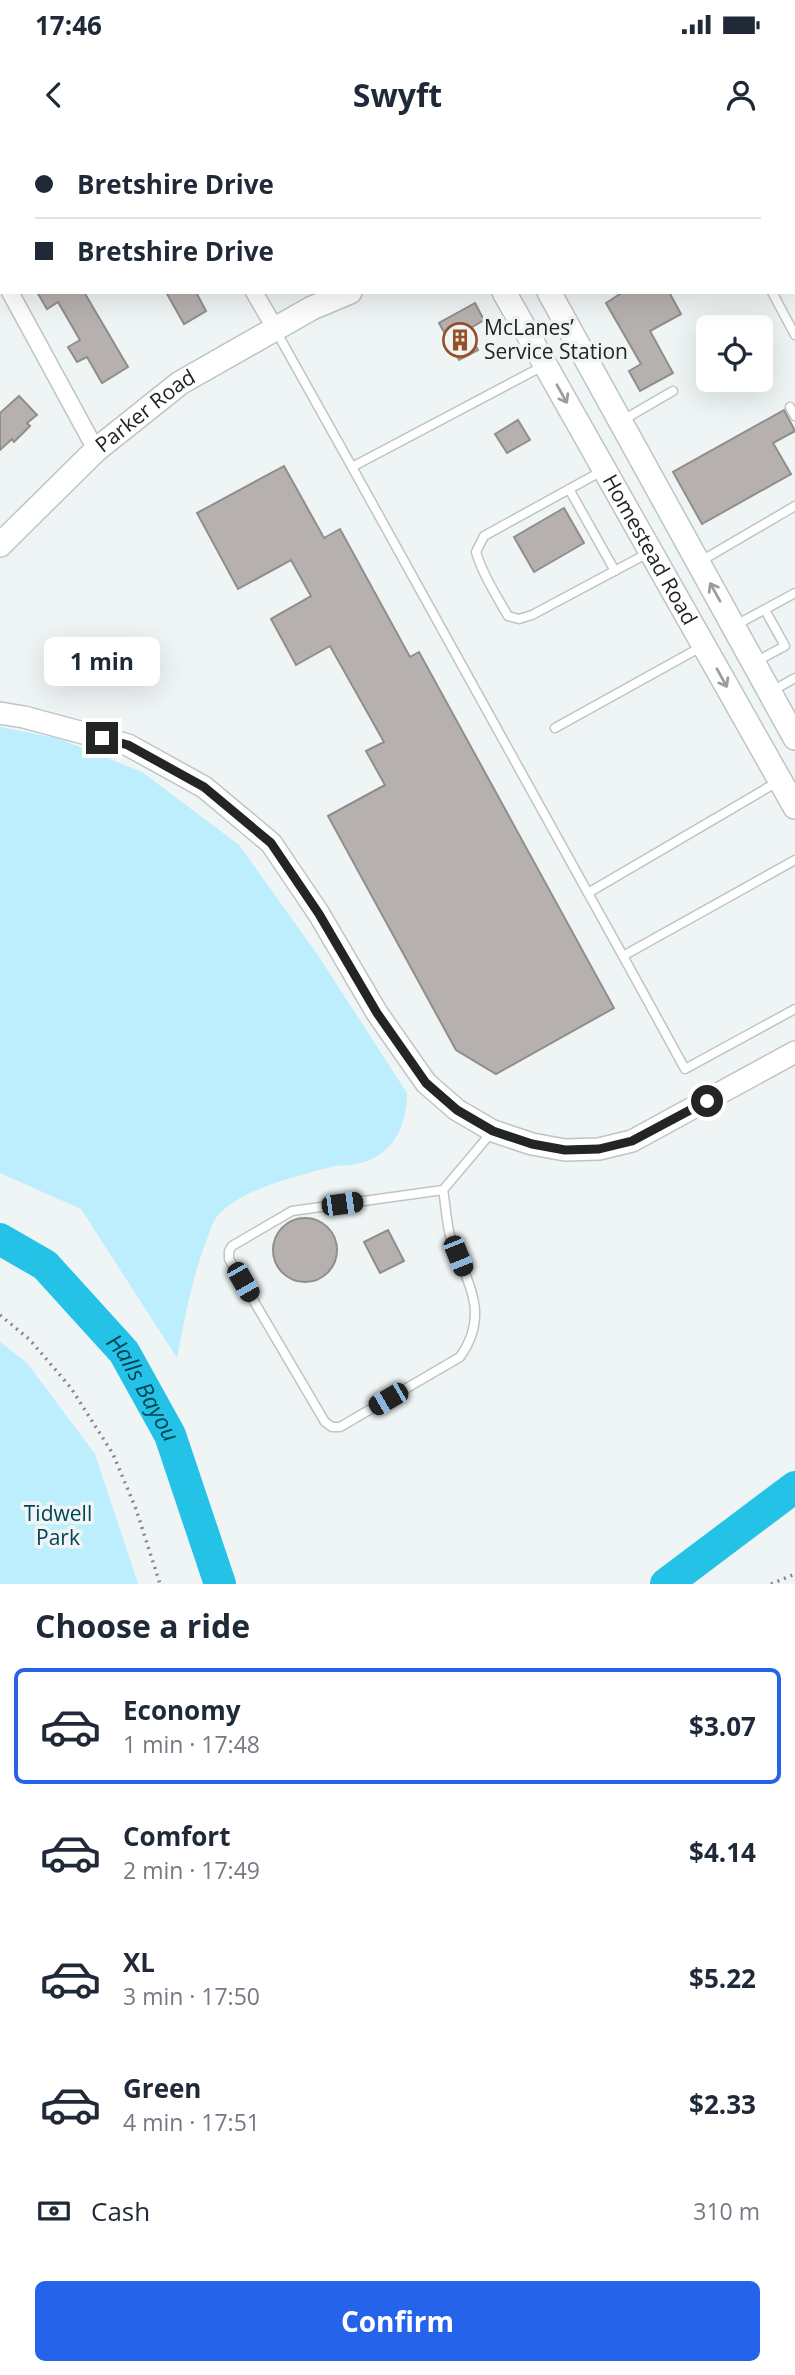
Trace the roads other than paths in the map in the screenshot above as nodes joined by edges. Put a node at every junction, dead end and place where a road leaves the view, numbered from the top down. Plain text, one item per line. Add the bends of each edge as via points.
1 (11, 294) edge
2 (255, 294) edge
3 (342, 294) edge
4 (506, 294) edge
5 (550, 294) edge
6 (773, 294) edge
7 (320, 300) edge
8 (275, 328) junction
9 (795, 335) edge
10 (545, 364) junction
11 (673, 391) dead end
12 (790, 407) dead end
13 (795, 416) edge
14 (621, 422) junction
15 (96, 450) junction
16 (352, 467) junction
17 (605, 470) junction
18 (569, 489) junction
19 (795, 506) edge
20 (0, 545) edge
21 (650, 551) junction
22 (698, 563) junction
23 (615, 571) junction
24 (795, 593) edge
25 (765, 610) junction
26 (734, 626) junction
27 (704, 646) junction
28 (754, 663) junction
29 (795, 678) edge
30 (770, 692) junction
31 (0, 713) edge
32 (555, 728) dead end
33 (795, 738) edge
34 (784, 773) edge
35 (795, 807) edge
36 (793, 862) edge
37 (795, 871) edge
38 (588, 893) junction
39 (623, 956) junction
40 (795, 1009) edge
41 (795, 1052) edge
42 (493, 1131) junction
43 (443, 1190) junction

1 - 15 street
2 - 8 street
3 - 7 main road, Parker Road
4 - 10 main road, Homestead Road
5 - 14 main road, Homestead Road
6 - 9 lane
7 - 8 main road, Parker Road
8 - 15 main road, Parker Road via 180,383
8 - 16 lane
10 - 16 lane
10 -> 17 main road, Homestead Road
11 - 14 lane
12 - 13 lane
14 - 22 main road, Homestead Road
15 - 20 main road, Parker Road
16 - 38 lane
17 - 18 lane
17 - 21 main road, Homestead Road
18 - 23 lane
18 - 23 lane via 484,536 476,552 508,616 532,615
19 - 22 lane
21 - 23 lane
21 - 27 main road, Homestead Road
26 -> 22 main road, Homestead Road
24 - 25 lane
25 - 26 lane
25 - 28 lane via 785,646
26 - 28 main road, Homestead Road
27 - 32 lane
27 -> 34 main road, Homestead Road
28 - 30 main road, Homestead Road
29 - 30 lane
30 - 33 main road, Homestead Road
31 - 42 street via 128,745 204,787 271,843 426,1083 457,1110
34 - 35 main road, Homestead Road
34 - 38 lane
36 - 37 lane
36 - 39 lane
38 - 39 lane
39 - 40 lane via 685,1069
41 - 42 street via 632,1141 599,1149 565,1150
42 - 43 lane
43 - 43 lane via 450,1236 476,1306 471,1342 460,1357 340,1427 332,1427 229,1259 229,1251 292,1211

